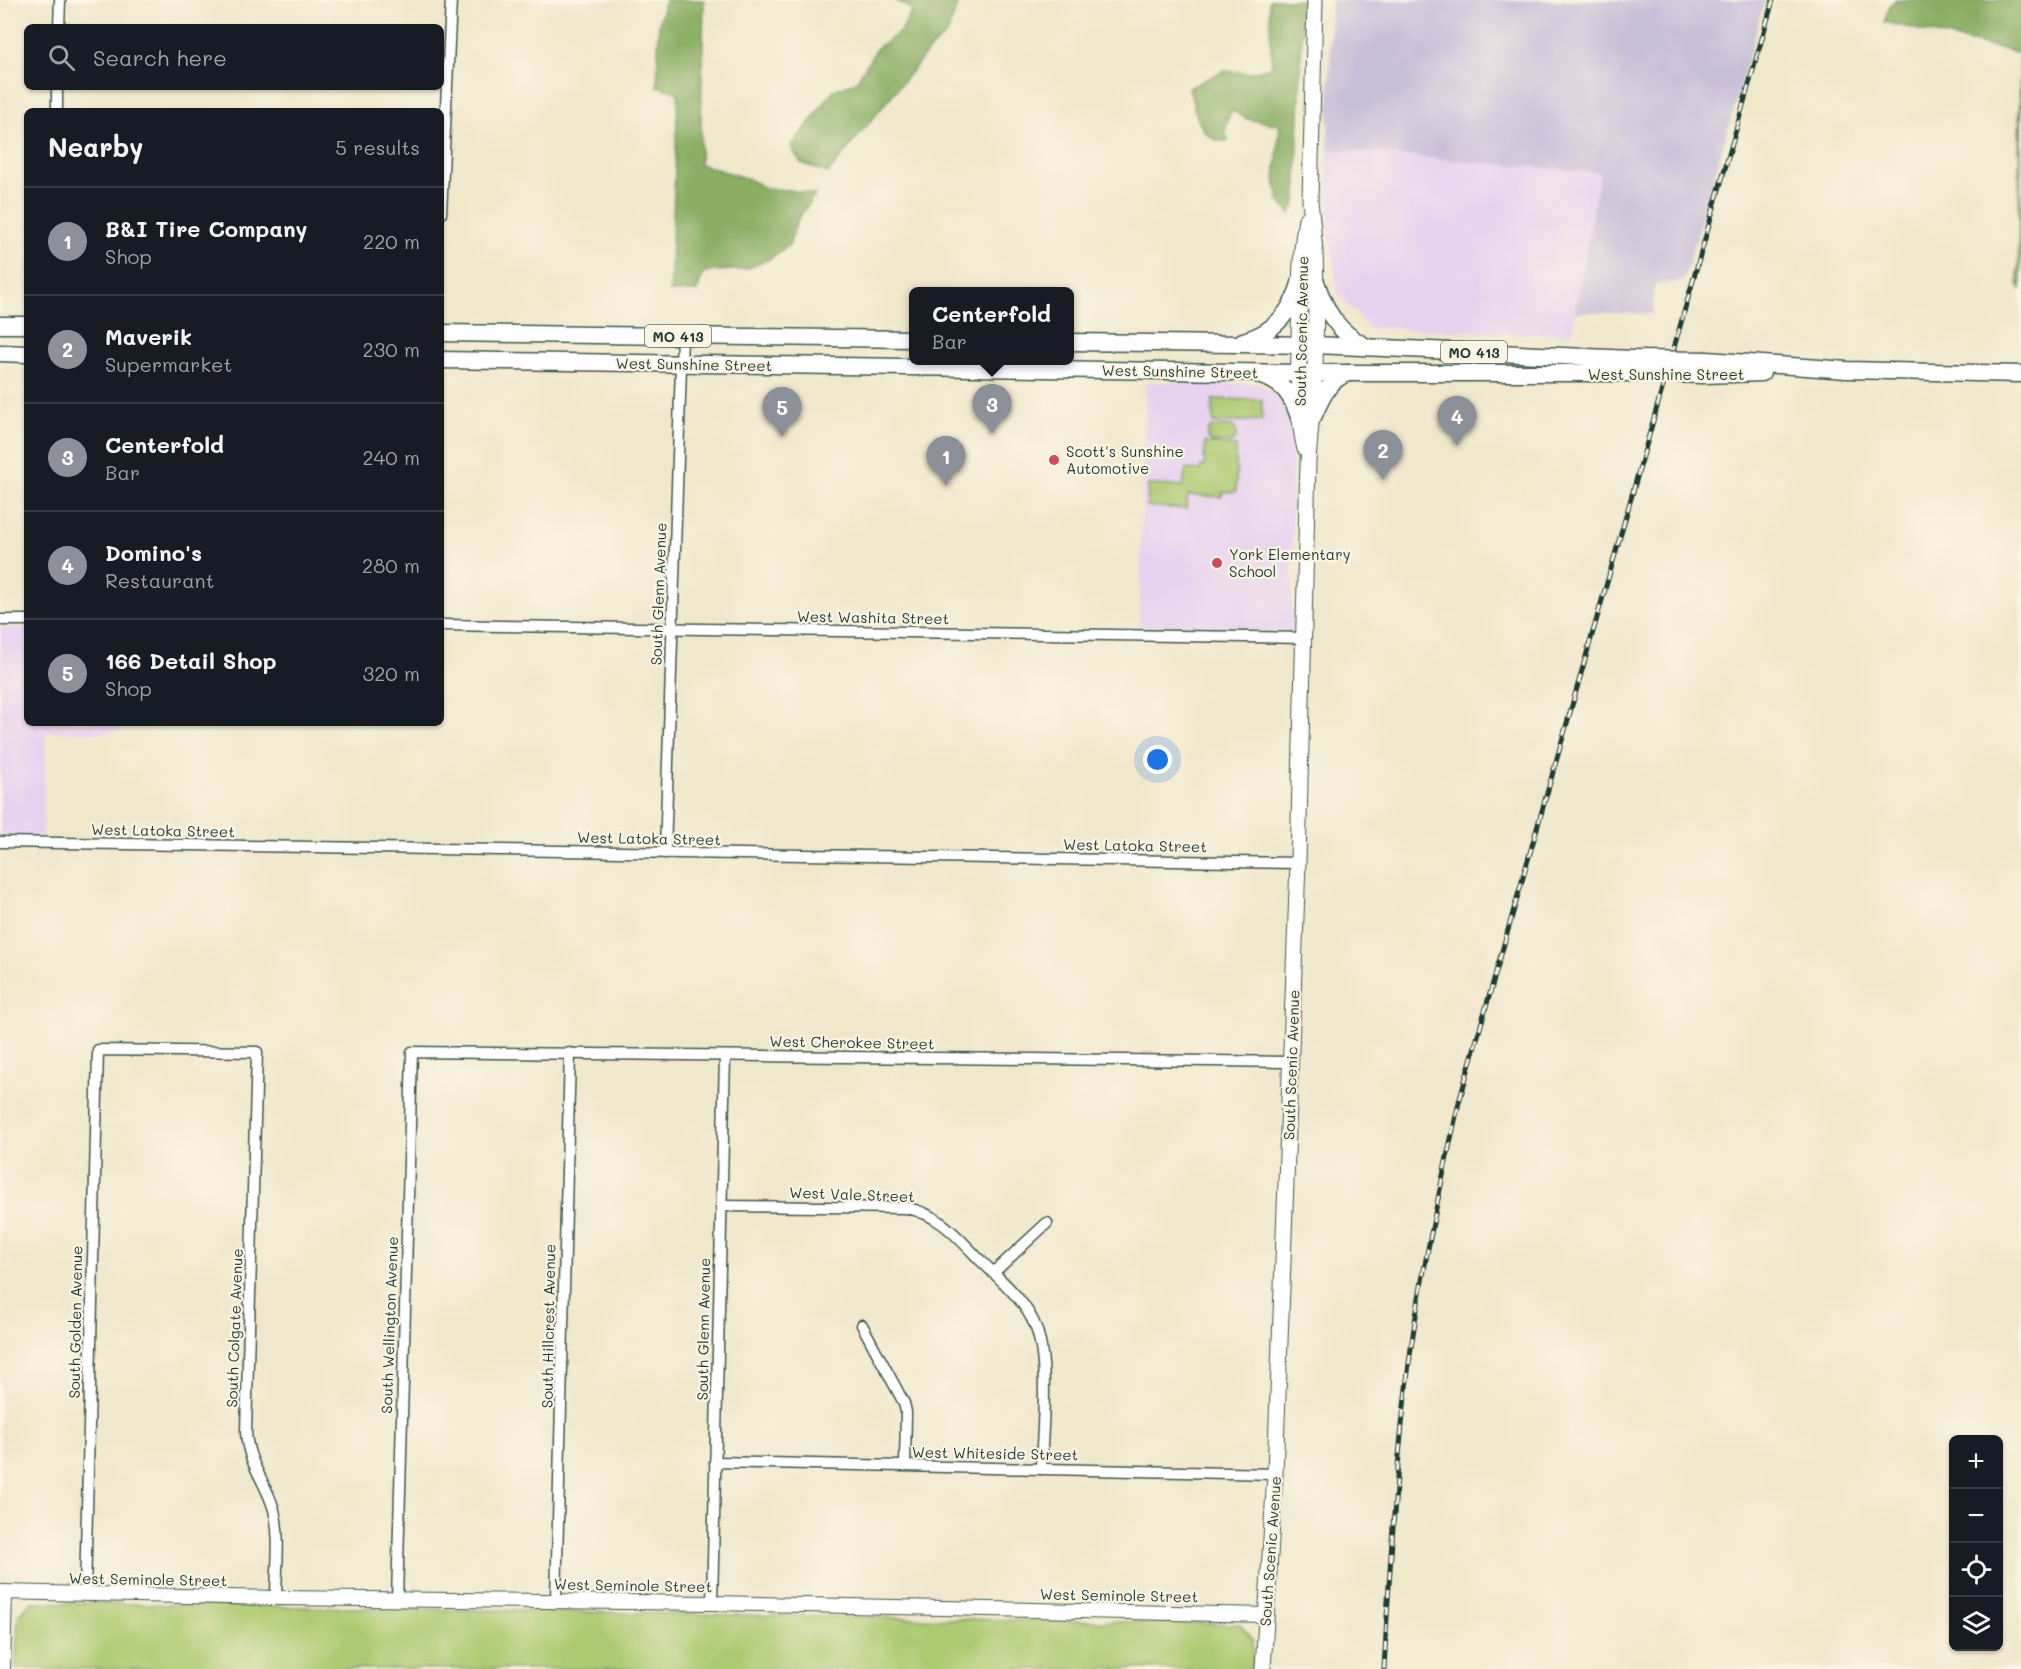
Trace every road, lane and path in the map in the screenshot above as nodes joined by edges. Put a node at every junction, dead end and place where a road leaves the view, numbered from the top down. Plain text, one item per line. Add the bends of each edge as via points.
1 (60, 0) edge
2 (451, 0) edge
3 (1315, 0) edge
4 (59, 24) edge
5 (57, 90) edge
6 (57, 108) edge
7 (444, 150) edge
8 (1308, 281) junction
9 (0, 325) edge
10 (24, 326) edge
11 (444, 333) edge
12 (682, 336) junction
13 (909, 339) edge
14 (1074, 342) edge
15 (1231, 344) junction
16 (1307, 345) junction
17 (1368, 348) junction
18 (0, 353) edge
19 (24, 354) edge
20 (444, 360) edge
21 (681, 363) junction
22 (1632, 366) junction
23 (1248, 372) junction
24 (1355, 372) junction
25 (1307, 373) junction
26 (2021, 374) edge
27 (1306, 417) junction
28 (0, 620) edge
29 (24, 620) edge
30 (444, 625) edge
31 (672, 630) junction
32 (1305, 638) junction
33 (0, 842) edge
34 (665, 853) junction
35 (1298, 863) junction
36 (98, 1050) joint
37 (412, 1052) joint
38 (570, 1053) junction
39 (725, 1056) junction
40 (1291, 1062) junction
41 (722, 1206) junction
42 (1047, 1223) dead end
43 (993, 1273) junction
44 (862, 1325) dead end
45 (715, 1462) junction
46 (905, 1465) junction
47 (1041, 1469) junction
48 (1275, 1474) junction
49 (3, 1592) edge
50 (85, 1594) junction
51 (276, 1598) junction
52 (397, 1600) junction
53 (556, 1600) junction
54 (712, 1603) junction
55 (1266, 1615) junction
56 (3, 1669) edge
57 (1263, 1669) edge

1 - 4 street
2 - 7 street
3 - 8 main road, South Scenic Avenue via 1310,200 1304,232
5 - 6 street
8 - 15 main road via 1280,321 1260,335
8 - 16 main road, South Scenic Avenue
8 - 17 main road via 1339,328
9 - 10 main road
11 - 12 main road, West Sunshine Street / MO 413
12 - 13 main road, West Sunshine Street / MO 413
12 - 21 street, South Glenn Avenue
14 - 15 main road, West Sunshine Street / MO 413
15 - 16 main road, West Sunshine Street / MO 413
16 - 17 main road, West Sunshine Street / MO 413
16 - 25 main road, South Scenic Avenue
17 - 22 main road, West Sunshine Street / MO 413
18 - 19 main road
20 - 21 main road, West Sunshine Street / MO 413
21 - 23 main road, West Sunshine Street / MO 413
21 - 31 street, South Glenn Avenue
22 - 24 main road, West Sunshine Street / MO 413
22 - 26 main road, West Sunshine Street / MO 413, bridge
23 - 25 main road, West Sunshine Street / MO 413
23 - 27 main road via 1281,385
24 - 25 main road, West Sunshine Street / MO 413
24 - 27 main road via 1334,380
25 - 27 main road, South Scenic Avenue
27 - 32 main road, South Scenic Avenue
28 - 29 street
30 - 31 street, West Washita Street
31 - 32 street, West Washita Street
31 - 34 street, South Glenn Avenue
32 - 35 main road, South Scenic Avenue
33 - 34 street, West Latoka Street
34 - 35 street, West Latoka Street
35 - 40 main road, South Scenic Avenue
36 - 50 street, South Golden Avenue
36 - 51 street, South Colgate Avenue via 256,1052 246,1432 250,1456 276,1518
37 - 38 street, West Cherokee Street
37 - 52 street, South Wellington Avenue
38 - 39 street, West Cherokee Street
38 - 53 street, South Hillcrest Avenue
39 - 40 street, West Cherokee Street
39 - 41 street, South Glenn Avenue
40 - 48 main road, South Scenic Avenue
41 - 43 street, West Vale Street via 916,1210 948,1227
41 - 45 street, South Glenn Avenue
42 - 43 street
43 - 47 street, West Vale Street via 1028,1312 1041,1344
44 - 46 street via 904,1403
45 - 46 street, West Whiteside Street
45 - 54 street, South Glenn Avenue
46 - 47 street, West Whiteside Street
47 - 48 street, West Whiteside Street
48 - 55 main road, South Scenic Avenue
49 - 50 street, West Seminole Street
49 - 56 street
50 - 51 street, West Seminole Street
51 - 52 street, West Seminole Street
52 - 53 street, West Seminole Street
53 - 54 street, West Seminole Street
54 - 55 street, West Seminole Street
55 - 57 main road, South Scenic Avenue

